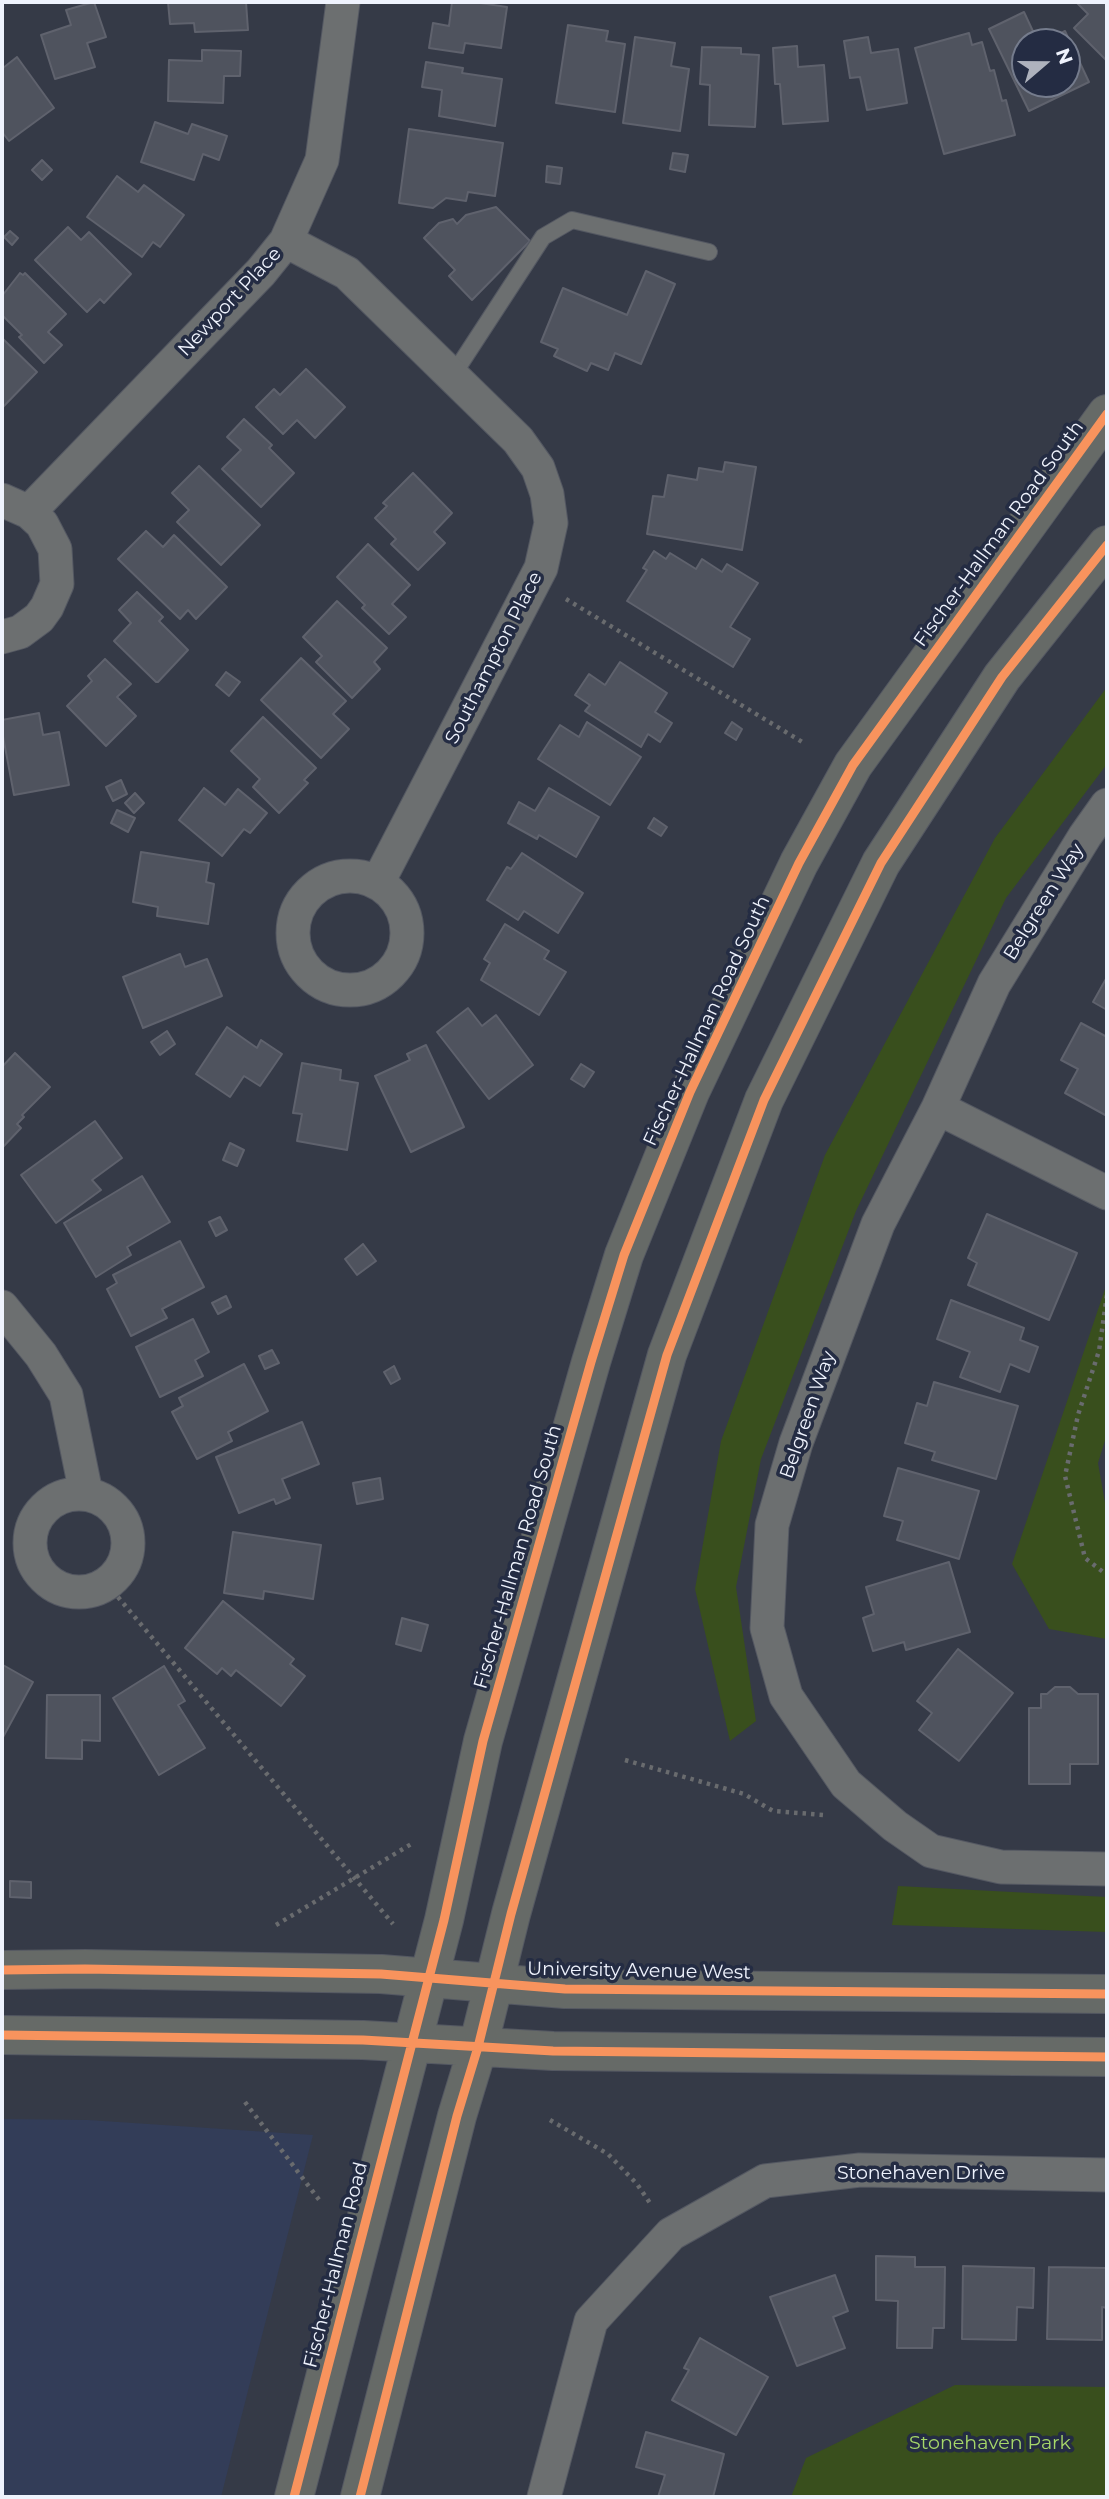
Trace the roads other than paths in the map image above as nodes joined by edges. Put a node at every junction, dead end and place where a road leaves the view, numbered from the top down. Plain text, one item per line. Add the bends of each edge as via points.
1 (343, 2) edge
2 (286, 241) junction
3 (709, 252) dead end
4 (453, 376) junction
5 (1107, 414) edge
6 (16, 506) edge
7 (1107, 545) edge
8 (2, 637) edge
9 (1107, 805) edge
10 (378, 882) dead end
11 (938, 1108) junction
12 (1107, 1194) edge
13 (2, 1307) edge
14 (86, 1493) junction
15 (1107, 1868) edge
16 (2, 1970) edge
17 (429, 1978) junction
18 (494, 1983) junction
19 (1107, 1994) edge
20 (2, 2035) edge
21 (413, 2042) junction
22 (478, 2047) junction
23 (1107, 2057) edge
24 (1107, 2175) edge
25 (294, 2497) edge
26 (360, 2497) edge
27 (544, 2497) edge

1 - 2 street, Newport Place via 322,160
2 - 4 street, Southampton Place via 347,272
2 - 6 street, Newport Place via 251,282
3 - 4 lane via 572,220 543,237
4 - 10 street, Southampton Place via 518,440 538,468 551,523 541,568
5 - 17 main road, Fischer-Hallman Road South via 853,765 799,863 690,1092 624,1255 591,1362 483,1741
6 - 8 street, Newport Place via 42,524 55,549 57,584 39,618 20,632
7 - 18 main road via 1002,677 881,863 764,1100 667,1355
9 - 11 street, Belgreen Way via 994,984
11 - 12 street
11 - 15 street, Belgreen Way via 878,1224 796,1443 772,1525 766,1628 786,1696 846,1784 895,1826 931,1851 1002,1867
13 - 14 street via 66,1395
14 - 14 street via 52,1501 39,1513 30,1536 36,1566 54,1585 77,1592 107,1584 120,1572 129,1544 125,1523 109,1502
16 - 17 main road, University Avenue West
17 - 18 main road, University Avenue West
17 - 21 main road, Fischer-Hallman Road South
18 - 19 main road, University Avenue West via 565,1989
18 - 22 main road
20 - 21 main road
21 - 22 main road
21 - 25 main road, Fischer-Hallman Road
22 - 23 main road
22 - 26 main road
24 - 27 street, Stonehaven Drive via 860,2170 765,2181 671,2234 592,2321

